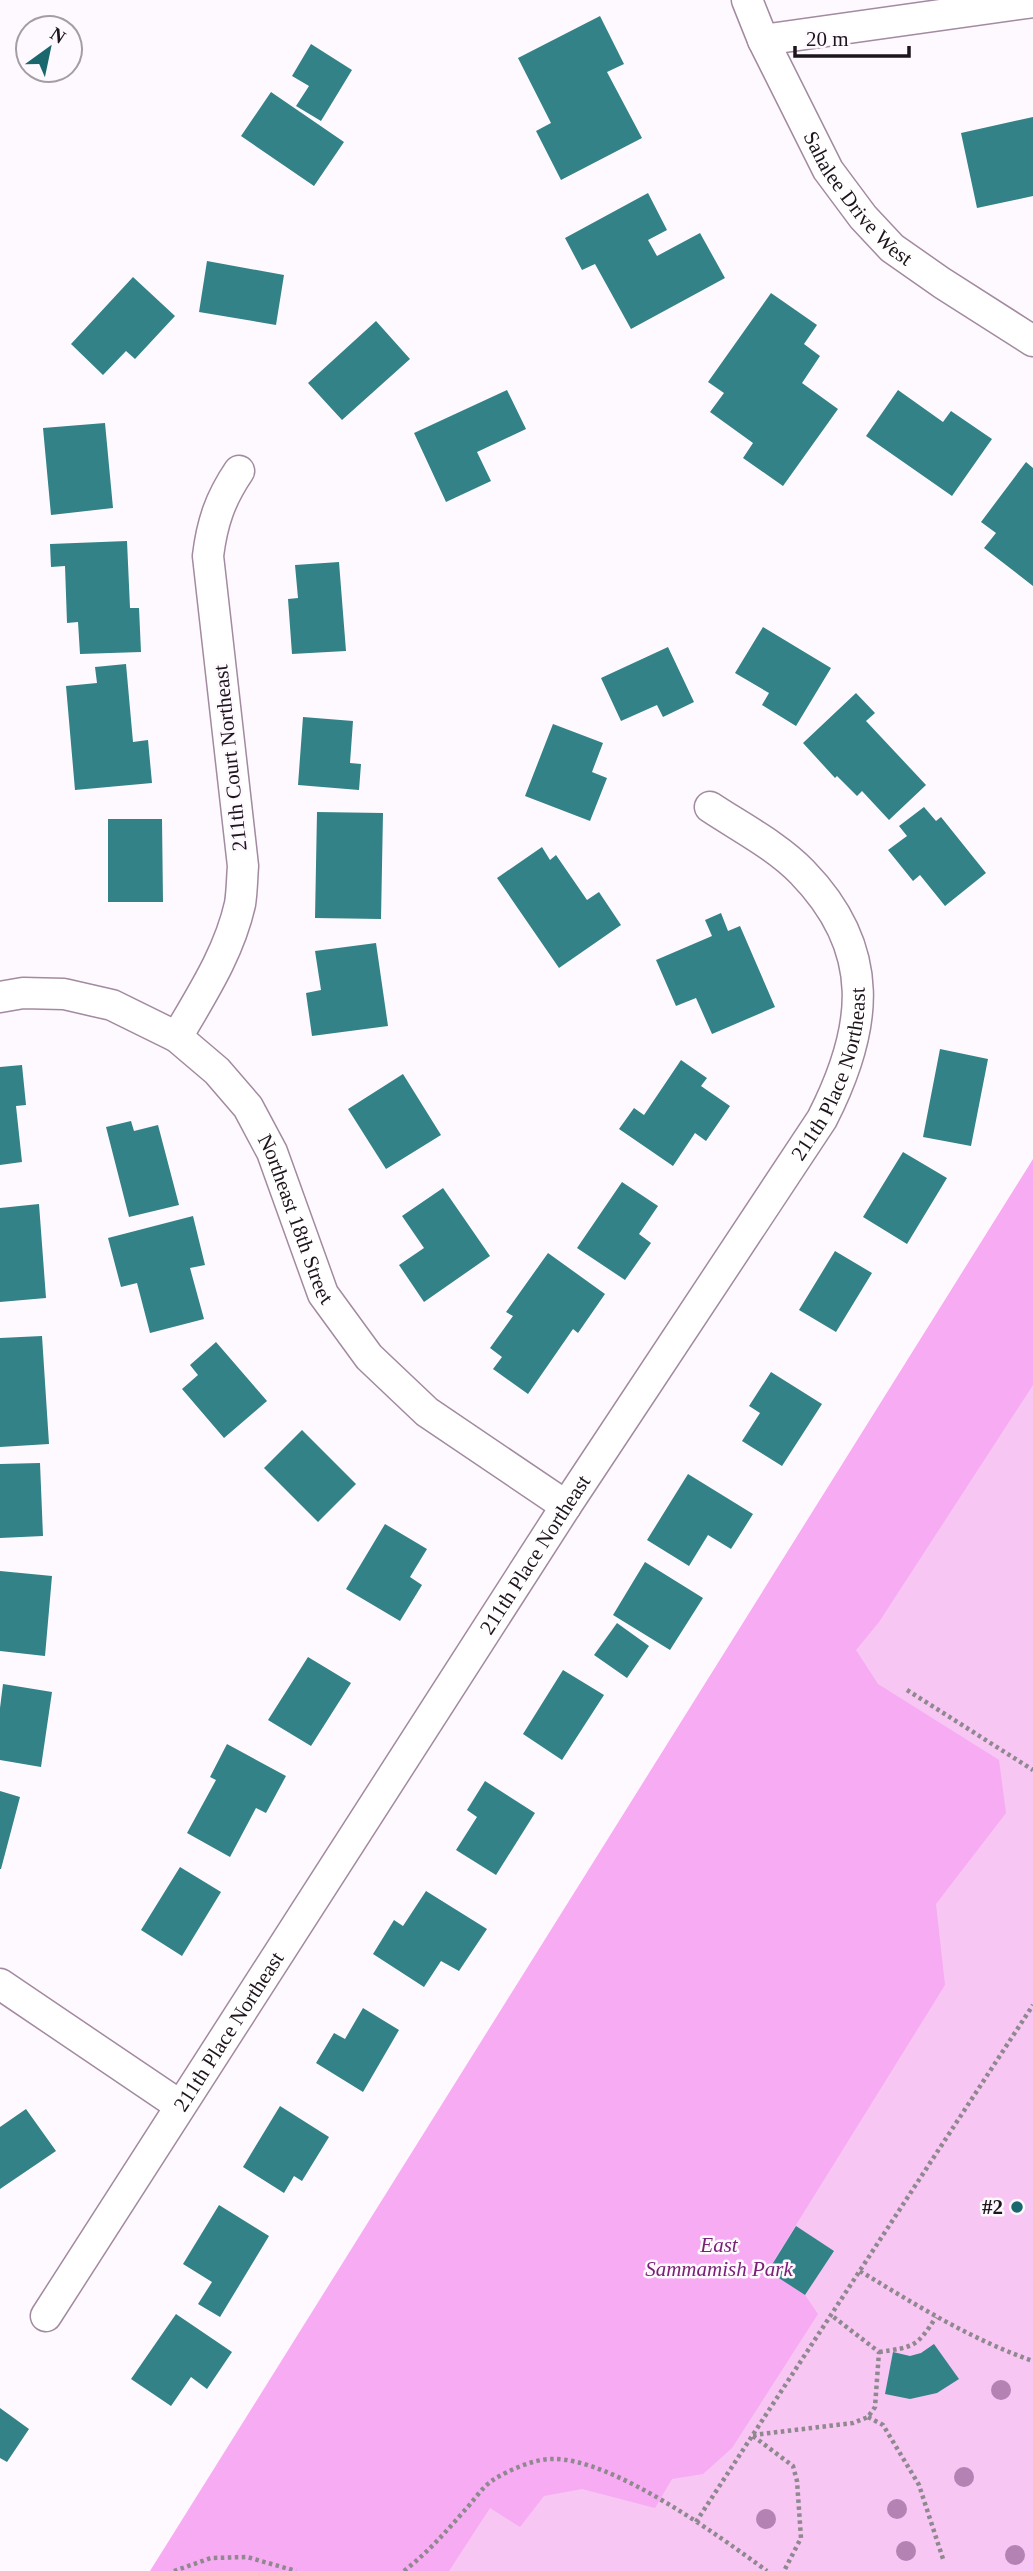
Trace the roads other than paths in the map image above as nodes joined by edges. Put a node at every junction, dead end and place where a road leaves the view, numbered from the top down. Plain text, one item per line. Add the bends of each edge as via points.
1 (747, 0) edge
2 (1033, 2) edge
3 (763, 40) junction
4 (1033, 341) edge
5 (239, 471) dead end
6 (710, 807) dead end
7 (0, 997) edge
8 (177, 1037) junction
9 (566, 1506) junction
10 (0, 1984) edge
11 (179, 2105) junction
12 (46, 2316) dead end

1 - 3 street, Sahalee Drive West
2 - 3 street
3 - 4 street, Sahalee Drive West via 828,170 863,217 892,248
5 - 8 street, 211th Court Northeast via 212,524 208,556 243,866 240,901 217,967
6 - 9 street, 211th Place Northeast via 802,872 831,908 851,944 857,976 854,1042 822,1119
7 - 8 street, Northeast 18th Street via 64,994 112,1005
8 - 9 street, Northeast 18th Street via 217,1071 248,1107 272,1152 323,1294 369,1357 427,1412
9 - 11 street, 211th Place Northeast
10 - 11 street
11 - 12 street, 211th Place Northeast

